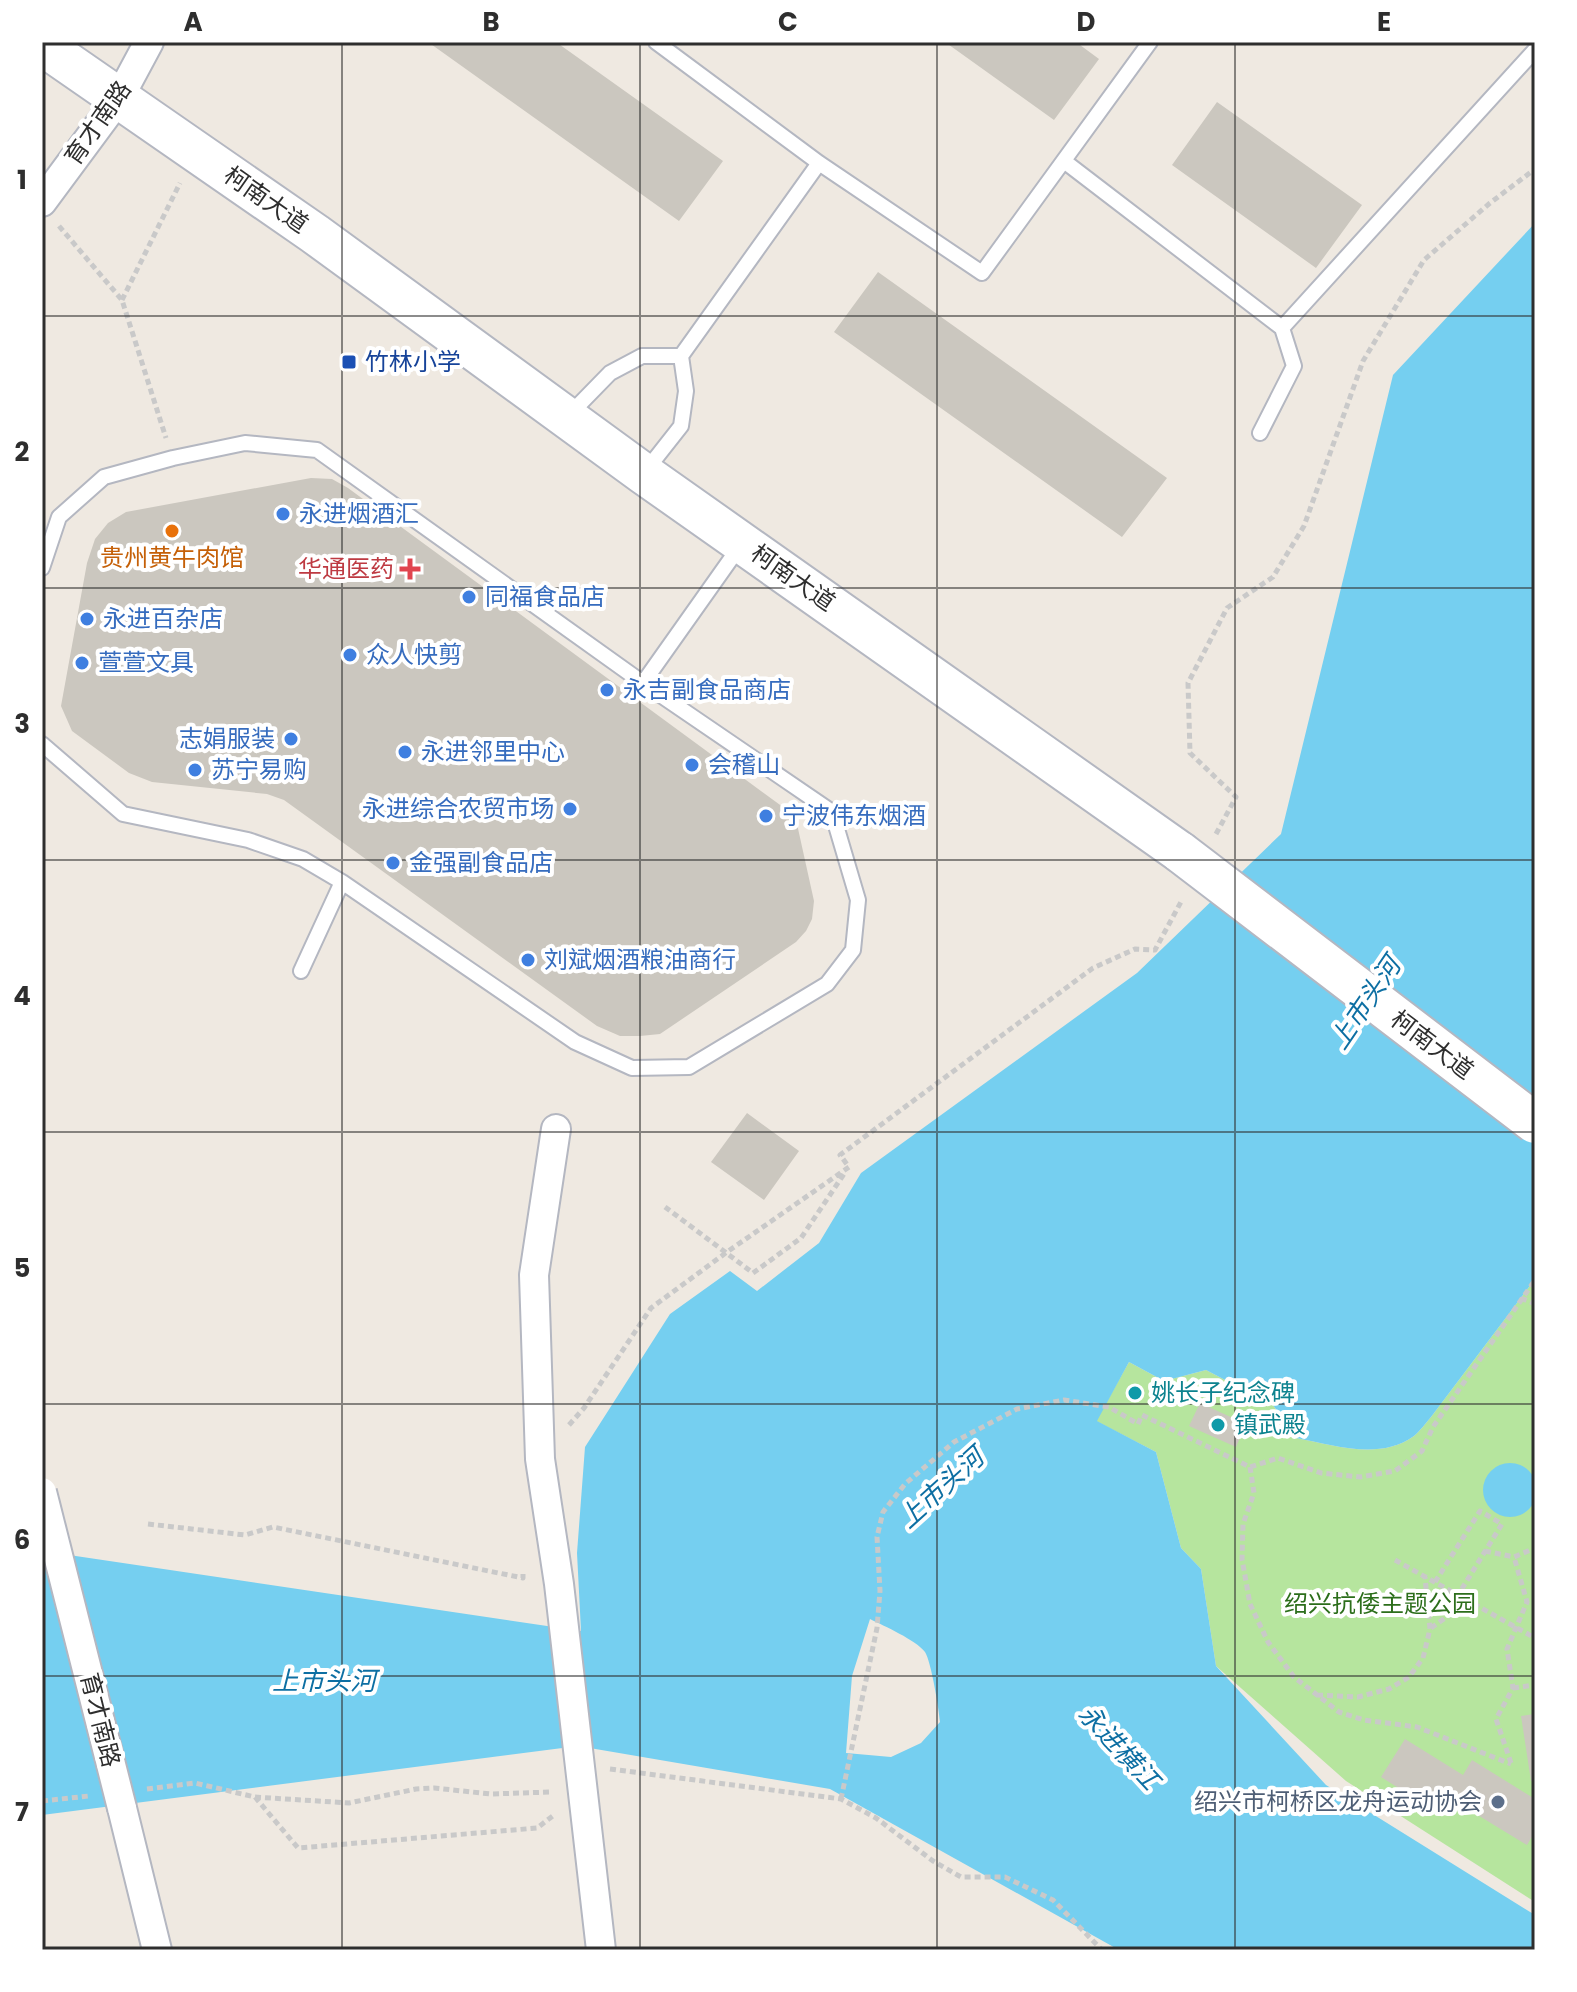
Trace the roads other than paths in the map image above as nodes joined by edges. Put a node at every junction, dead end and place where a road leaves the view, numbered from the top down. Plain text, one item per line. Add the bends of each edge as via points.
1 (149, 42) edge
2 (656, 42) edge
3 (1150, 42) edge
4 (42, 45) edge
5 (1535, 50) edge
6 (119, 98) junction
7 (1064, 161) junction
8 (819, 163) junction
9 (47, 210) edge
10 (1282, 328) junction
11 (681, 356) junction
12 (567, 418) junction
13 (1260, 433) dead end
14 (644, 474) junction
15 (742, 543) junction
16 (42, 568) edge
17 (643, 683) junction
18 (42, 744) edge
19 (342, 882) junction
20 (301, 971) dead end
21 (1535, 1123) edge
22 (556, 1129) dead end
23 (42, 1491) edge
24 (157, 1950) edge
25 (601, 1950) edge

1 - 6 street, 育才南路
2 - 8 lane
3 - 7 lane
4 - 6 main road, 柯南大道
5 - 10 lane
6 - 9 street, 育才南路
6 - 12 main road, 柯南大道
7 - 8 lane via 982,273
7 - 10 lane
8 - 11 lane
10 - 13 lane via 1294,366
11 - 12 lane via 642,356 610,373
11 - 14 lane via 686,391 681,426
12 - 14 main road, 柯南大道
14 - 15 main road, 柯南大道
15 - 17 lane
15 - 21 main road, 柯南大道, bridge via 1180,852
16 - 17 lane via 59,517 104,477 245,443 317,450
17 - 19 lane via 832,812 858,900 853,950 827,984 689,1067 632,1068 575,1042
18 - 19 lane via 123,814 248,840 303,859
19 - 20 lane
22 - 25 street via 534,1275 540,1459
23 - 24 street, 育才南路, bridge

